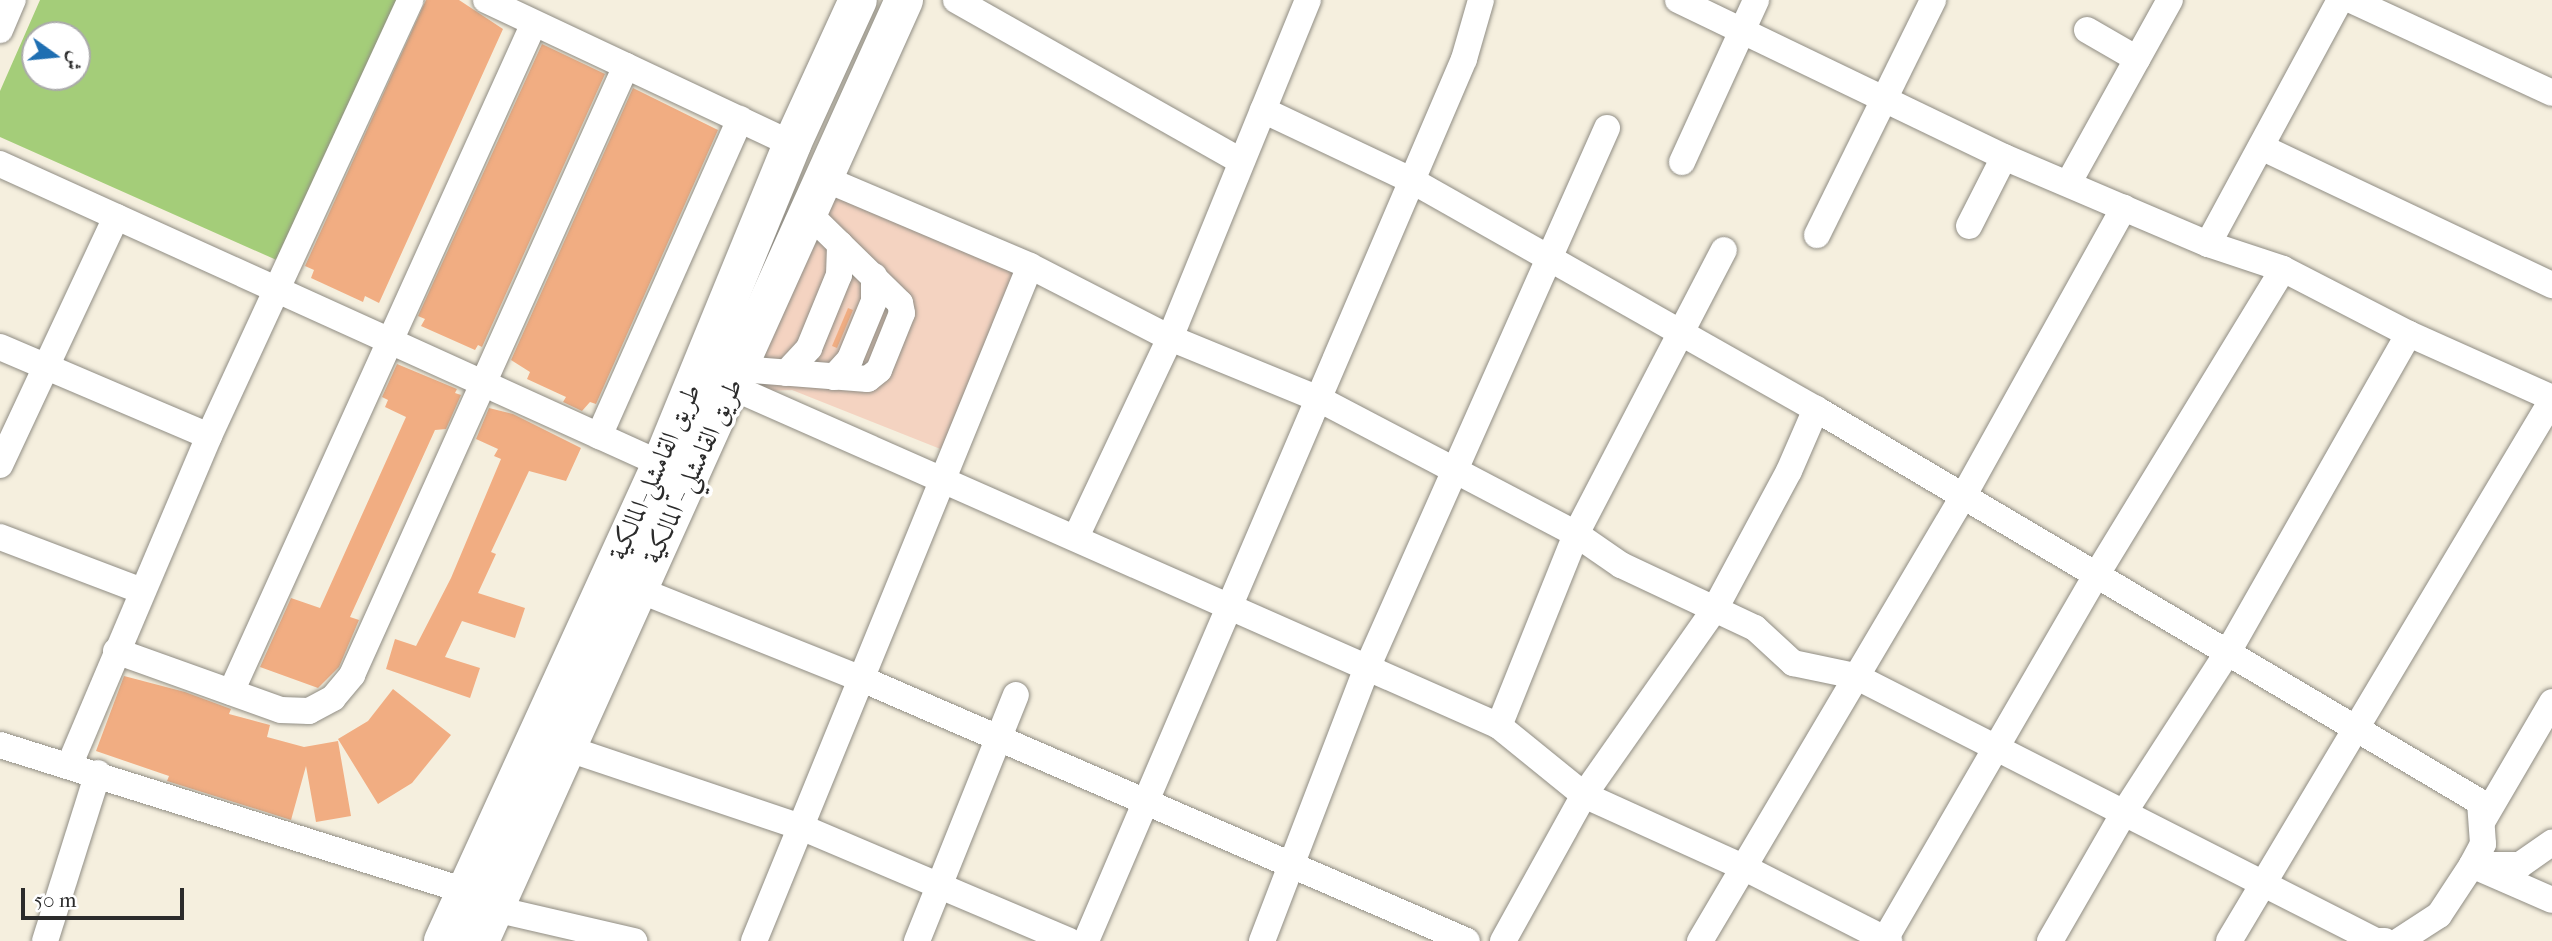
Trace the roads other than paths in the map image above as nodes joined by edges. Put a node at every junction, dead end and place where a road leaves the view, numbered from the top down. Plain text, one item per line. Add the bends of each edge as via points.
1 (13, 0) edge
2 (410, 0) edge
3 (485, 0) edge
4 (858, 0) edge
5 (904, 0) edge
6 (956, 0) edge
7 (1308, 0) edge
8 (1481, 0) edge
9 (1678, 0) edge
10 (1756, 0) edge
11 (1933, 0) edge
12 (2170, 0) edge
13 (2354, 1) edge
14 (534, 23) junction
15 (1740, 29) junction
16 (0, 30) edge
17 (2087, 30) dead end
18 (2137, 59) junction
19 (625, 66) junction
20 (2552, 93) edge
21 (1885, 97) junction
22 (1263, 110) junction
23 (740, 119) junction
24 (1607, 128) dead end
25 (798, 133) junction
26 (840, 141) junction
27 (2261, 147) junction
28 (2004, 157) junction
29 (1241, 162) junction
30 (1682, 162) dead end
31 (0, 164) edge
32 (823, 178) junction
33 (1411, 180) junction
34 (2069, 182) junction
35 (2124, 207) junction
36 (808, 213) junction
37 (117, 217) junction
38 (1969, 226) dead end
39 (1817, 235) dead end
40 (840, 244) junction
41 (2208, 244) junction
42 (1724, 250) dead end
43 (1548, 260) junction
44 (1030, 266) junction
45 (2283, 269) junction
46 (2552, 285) edge
47 (279, 290) junction
48 (1680, 334) junction
49 (2409, 334) junction
50 (1170, 338) junction
51 (390, 341) junction
52 (0, 347) edge
53 (47, 366) junction
54 (786, 373) junction
55 (483, 383) junction
56 (722, 389) junction
57 (1319, 399) junction
58 (2552, 399) edge
59 (1816, 409) junction
60 (209, 436) junction
61 (600, 436) junction
62 (661, 464) junction
63 (0, 465) edge
64 (1454, 473) junction
65 (944, 477) junction
66 (1964, 495) junction
67 (1576, 534) junction
68 (0, 537) edge
69 (1076, 537) junction
70 (2097, 574) junction
71 (639, 590) junction
72 (142, 591) junction
73 (1227, 607) junction
74 (1716, 607) junction
75 (116, 652) junction
76 (2228, 652) junction
77 (1367, 668) junction
78 (1855, 676) junction
79 (862, 679) junction
80 (231, 692) junction
81 (1016, 695) dead end
82 (2552, 702) edge
83 (1499, 726) junction
84 (2356, 728) junction
85 (997, 740) junction
86 (0, 745) edge
87 (1999, 748) junction
88 (569, 749) junction
89 (69, 766) junction
90 (98, 773) junction
91 (1584, 794) junction
92 (1145, 801) junction
93 (2125, 811) junction
94 (2482, 822) junction
95 (801, 827) junction
96 (2552, 843) edge
97 (1292, 865) junction
98 (2472, 865) junction
99 (1743, 867) junction
100 (2264, 883) junction
101 (938, 888) junction
102 (2552, 900) edge
103 (480, 914) edge
104 (1886, 940) edge
105 (45, 941) edge
106 (443, 941) edge
107 (635, 941) edge
108 (754, 941) edge
109 (917, 941) edge
110 (1069, 941) edge
111 (1086, 941) edge
112 (1262, 941) edge
113 (1467, 941) edge
114 (1503, 941) edge
115 (1700, 941) edge
116 (2050, 941) edge
117 (2229, 941) edge
118 (2385, 941) edge
119 (2399, 941) edge

1 - 16 street
2 - 47 street
3 - 14 street
4 - 25 highway, طريق القامشلي-المالكية
5 - 26 highway, طريق القامشلي - المالكية
6 - 29 street
7 - 22 street
8 - 33 street via 1464,59
9 - 15 street
10 - 15 street
11 - 21 street
12 - 18 street
13 - 20 street
13 - 27 street
14 - 19 street
14 - 51 street
15 - 21 street
15 - 30 street
17 - 18 street
18 - 34 street
19 - 23 street
19 - 55 street
21 - 28 street
21 - 39 street
22 - 29 street
22 - 33 street
23 - 25 street
23 - 61 street
24 - 43 street
25 - 26 highway
25 - 56 highway, طريق القامشلي-المالكية
26 - 32 highway, طريق القامشلي - المالكية
27 - 41 street
27 - 46 street
28 - 34 street
28 - 38 street
29 - 50 street
31 - 37 street
32 - 36 highway, طريق القامشلي - المالكية
32 - 44 street
33 - 43 street
33 - 57 street
34 - 35 street
35 - 41 street
35 - 66 street
36 - 40 street
36 - 56 highway, طريق القامشلي - المالكية
37 - 47 street
37 - 53 street
40 - 54 street via 842,262 809,348
40 - 54 street via 900,303 900,318 877,374 868,379
41 - 45 street
42 - 48 street
43 - 48 street
43 - 64 street
44 - 50 street
44 - 65 street
45 - 49 street
45 - 70 street
47 - 51 street
47 - 60 street
48 - 59 street
48 - 67 street
49 - 58 street
49 - 76 street
50 - 57 street
50 - 69 street
51 - 55 street
51 - 80 street
52 - 53 street
53 - 60 street
53 - 63 street
54 - 56 street
55 - 61 street
55 - 80 street via 352,675 334,698 309,711 281,710
56 - 62 highway, طريق القامشلي-المالكية
56 - 65 street
56 - 71 highway, طريق القامشلي - المالكية
57 - 64 street
57 - 73 street
58 - 84 street
59 - 66 street
59 - 74 street via 1789,471
60 - 72 street
61 - 62 street
62 - 103 highway, طريق القامشلي-المالكية
64 - 67 street
64 - 77 street
65 - 69 street
65 - 79 street
66 - 70 street
66 - 78 street
67 - 74 street via 1621,565
67 - 83 street
68 - 72 street
69 - 73 street
70 - 76 street
70 - 87 street
71 - 79 street
71 - 88 highway, طريق القامشلي - المالكية
72 - 75 street
73 - 77 street
73 - 92 street
74 - 78 street via 1755,628 1793,663
74 - 91 street
75 - 80 street
75 - 89 street
76 - 84 street
76 - 93 street
77 - 83 street
77 - 97 street
78 - 87 street
78 - 99 street
79 - 85 street
79 - 95 street
81 - 85 street
82 - 94 street
83 - 91 street
84 - 94 street via 2480,802
84 - 100 street
85 - 92 street
85 - 101 street
86 - 89 street
87 - 93 street
87 - 104 street
88 - 95 street
88 - 103 highway, طريق القامشلي - المالكية
89 - 90 street
90 - 103 street
90 - 105 street
91 - 99 street
91 - 114 street
92 - 97 street
92 - 111 street
93 - 100 street
93 - 116 street
94 - 98 street via 2483,844
95 - 101 street
95 - 108 street
96 - 98 street via 2520,865
97 - 112 street
97 - 113 street
98 - 102 street
98 - 119 street via 2439,915
99 - 104 street
99 - 115 street
100 - 117 street
100 - 118 street via 2376,941
101 - 109 street
101 - 110 street
103 - 106 highway, طريق القامشلي-المالكية
103 - 107 street

